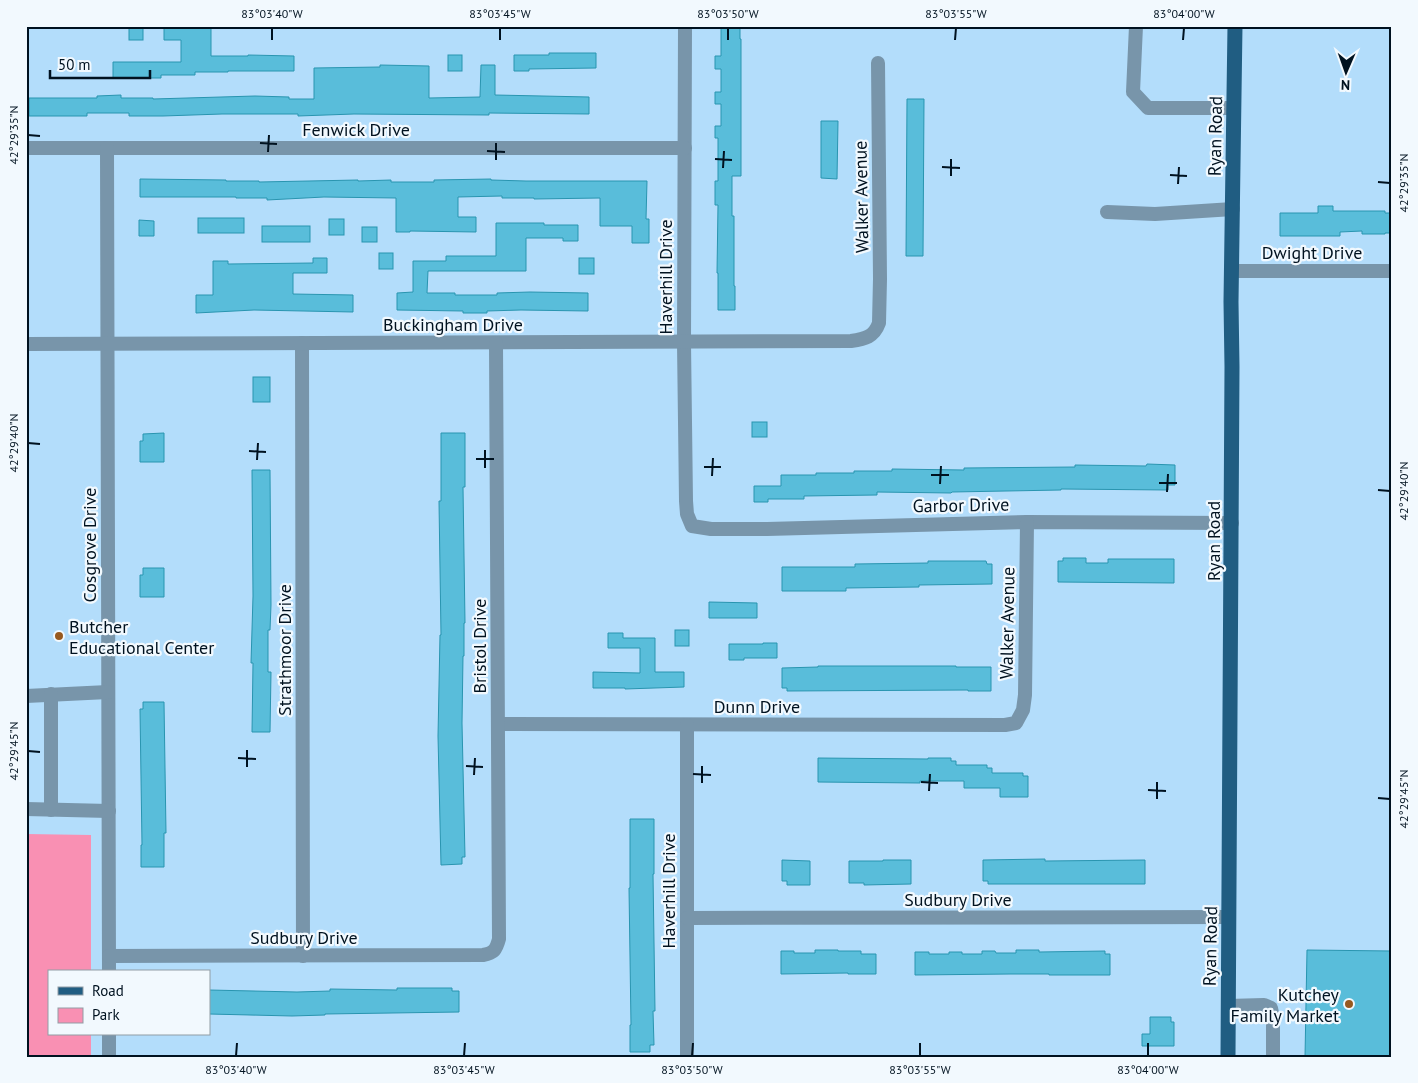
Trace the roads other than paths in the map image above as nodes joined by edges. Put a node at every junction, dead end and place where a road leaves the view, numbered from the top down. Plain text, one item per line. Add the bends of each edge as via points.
1 (685, 26) edge
2 (1136, 26) edge
3 (1235, 26) edge
4 (878, 63) dead end
5 (1234, 108) junction
6 (26, 148) edge
7 (107, 148) junction
8 (685, 148) junction
9 (1233, 209) junction
10 (1107, 212) dead end
11 (1232, 271) junction
12 (1392, 271) edge
13 (877, 330) joint
14 (684, 342) junction
15 (302, 343) junction
16 (496, 343) junction
17 (26, 344) edge
18 (108, 344) junction
19 (1026, 522) junction
20 (1232, 523) junction
21 (692, 526) joint
22 (108, 692) junction
23 (51, 694) junction
24 (26, 696) edge
25 (1016, 723) joint
26 (498, 724) junction
27 (687, 725) junction
28 (26, 810) edge
29 (51, 810) junction
30 (109, 811) junction
31 (1229, 917) junction
32 (687, 918) junction
33 (496, 948) joint
34 (109, 956) junction
35 (303, 956) junction
36 (109, 970) edge
37 (1228, 1006) junction
38 (109, 1036) edge
39 (109, 1057) edge
40 (687, 1057) edge
41 (1228, 1057) edge
42 (1273, 1057) edge

1 - 8 street, Haverhill Drive
2 - 5 street via 1133,92 1148,108
3 - 5 main road, Ryan Road
4 - 13 street, Walker Avenue via 880,279
5 - 9 main road, Ryan Road
6 - 7 street, Fenwick Drive
7 - 8 street, Fenwick Drive
7 - 18 street, Cosgrove Drive
8 - 14 street, Haverhill Drive
9 - 10 street via 1155,214
9 - 11 main road, Ryan Road
11 - 12 street, Dwight Drive
11 - 20 main road, Ryan Road
13 - 14 street, Buckingham Drive via 867,339 851,341
14 - 16 street, Buckingham Drive
14 - 21 street, Haverhill Drive via 686,508
15 - 16 street, Buckingham Drive
15 - 18 street, Buckingham Drive
15 - 35 street, Strathmoor Drive
16 - 26 street, Bristol Drive
17 - 18 street, Buckingham Drive
18 - 22 street, Cosgrove Drive
19 - 20 street, Garbor Drive
19 - 21 street, Garbor Drive via 767,530
19 - 25 street, Walker Avenue via 1025,695 1023,710
20 - 31 main road, Ryan Road
22 - 23 street
22 - 30 street, Cosgrove Drive
23 - 24 street
23 - 29 street
25 - 27 street, Dunn Drive
26 - 27 street, Dunn Drive
26 - 33 street, Bristol Drive
27 - 32 street, Haverhill Drive
28 - 29 street
29 - 30 street
30 - 34 street, Cosgrove Drive
31 - 32 street, Sudbury Drive
31 - 37 main road, Ryan Road
32 - 40 street, Haverhill Drive
33 - 35 street, Sudbury Drive via 491,954 483,955
34 - 35 street, Sudbury Drive
34 - 36 street, Cosgrove Drive
37 - 41 main road, Ryan Road
37 - 42 street via 1264,1005 1271,1008
38 - 39 street

